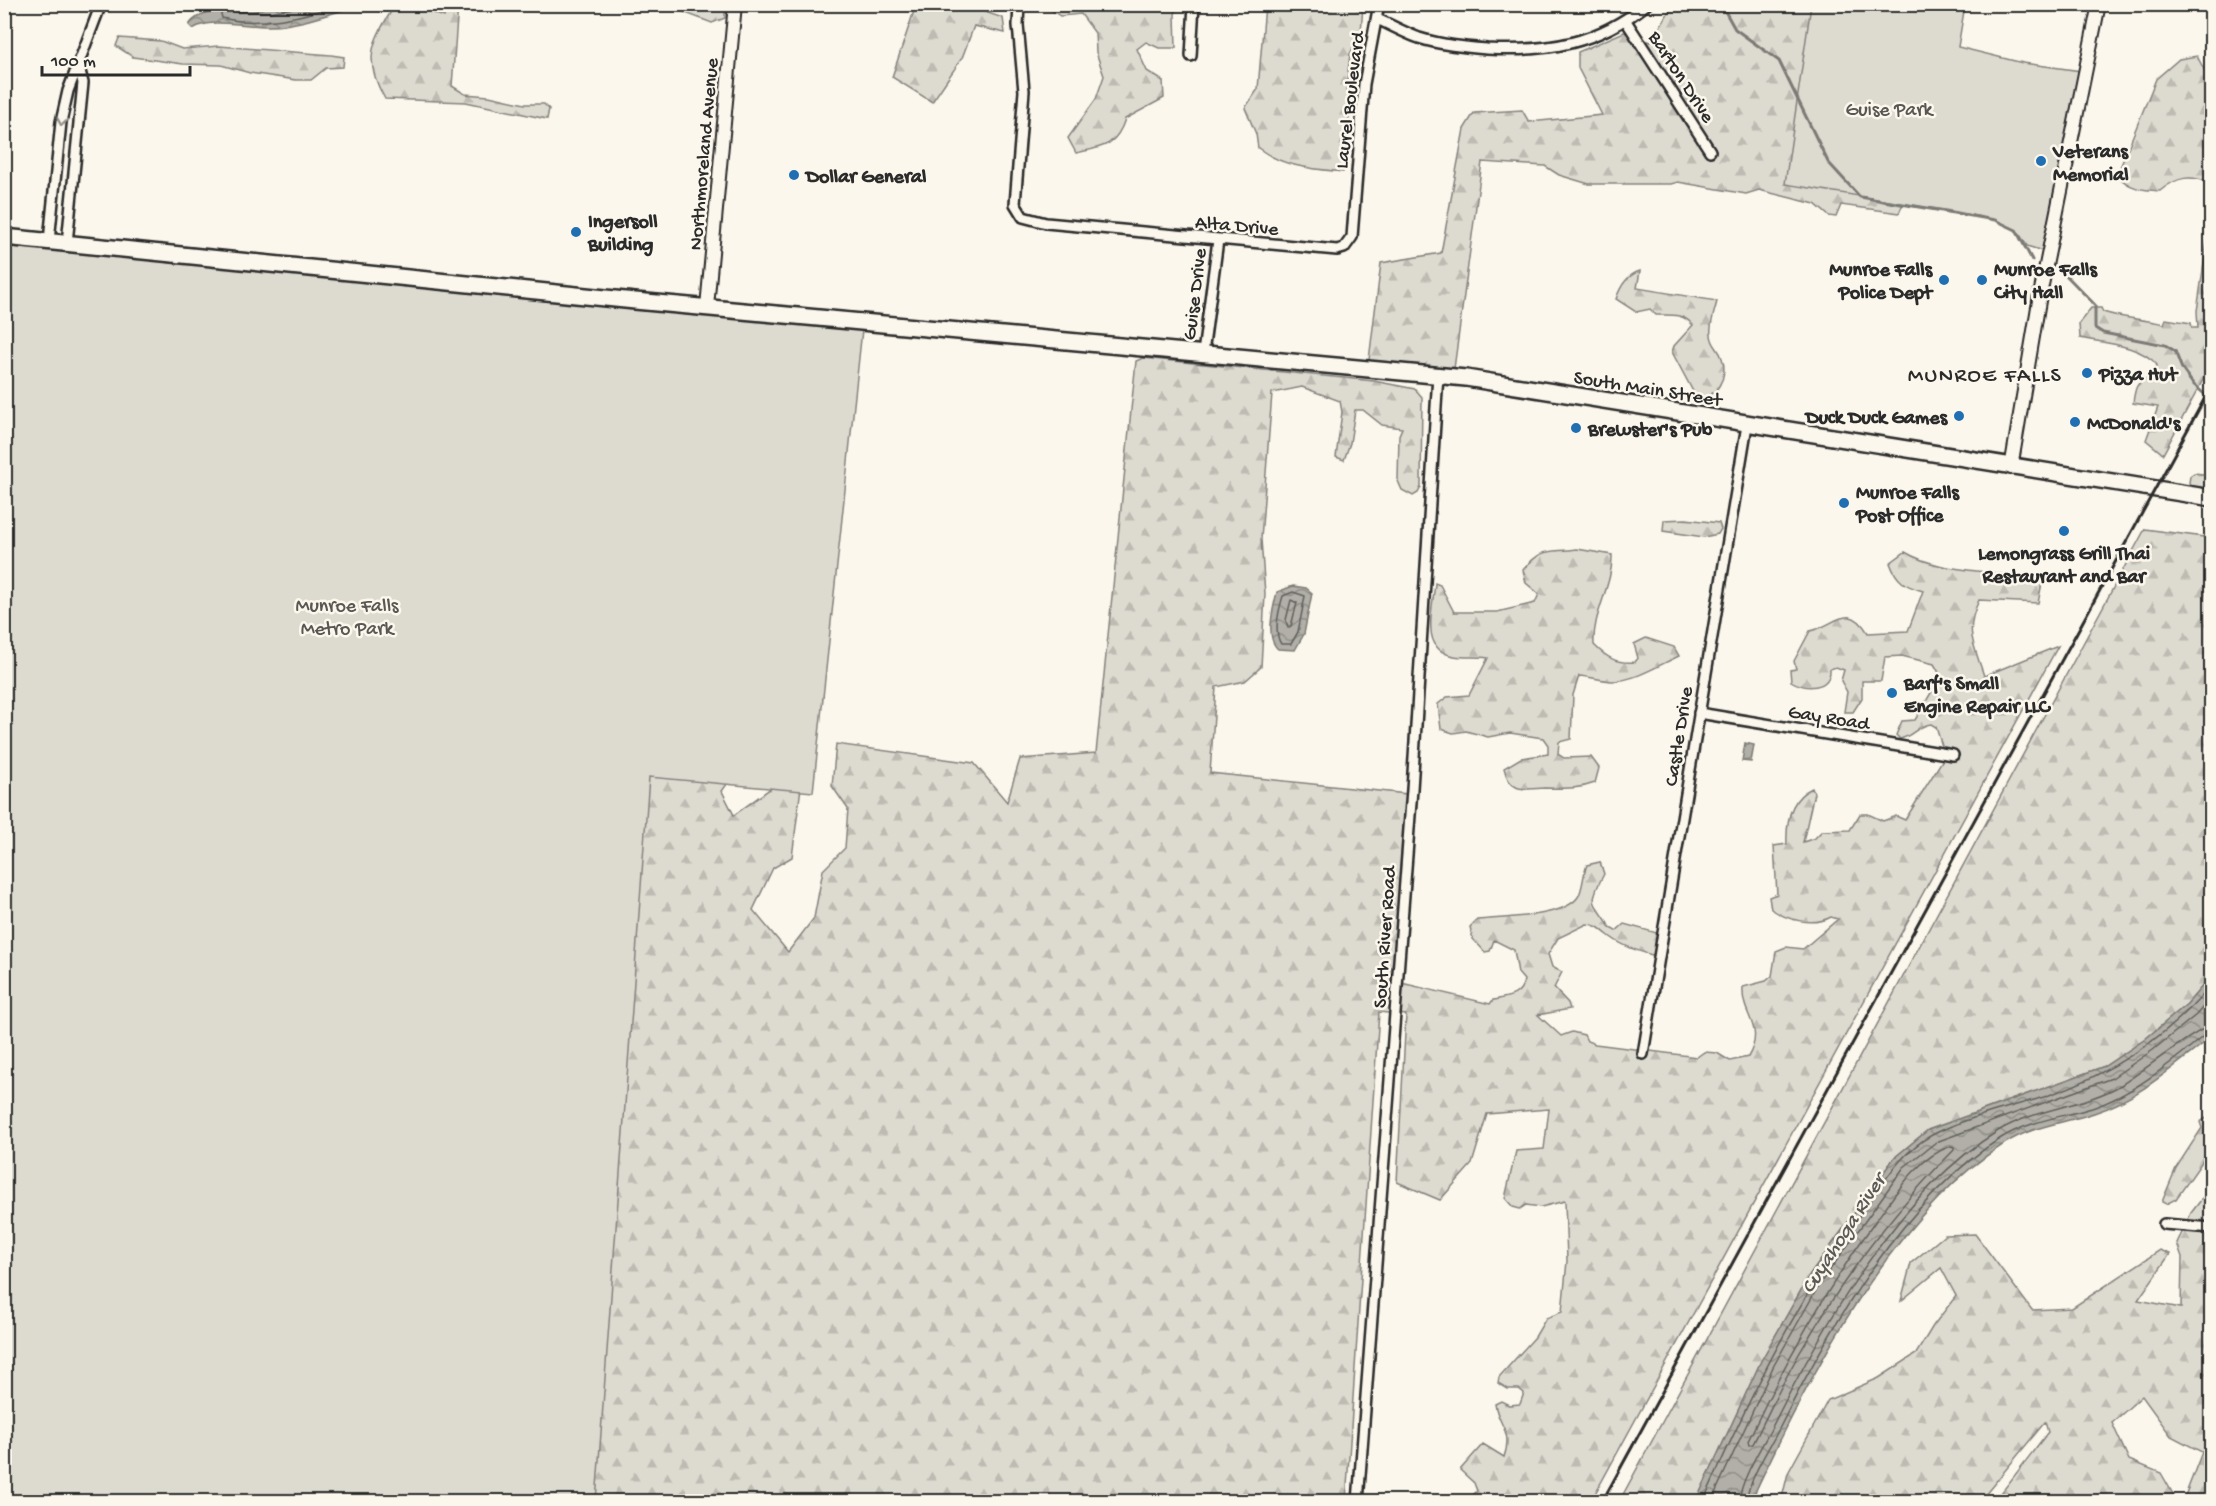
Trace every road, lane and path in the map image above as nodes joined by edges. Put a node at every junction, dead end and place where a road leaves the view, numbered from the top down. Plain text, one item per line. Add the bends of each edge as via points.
1 (101, 4) edge
2 (735, 4) edge
3 (1019, 4) edge
4 (1194, 4) edge
5 (1378, 4) edge
6 (1647, 4) edge
7 (2099, 4) edge
8 (1377, 19) junction
9 (1626, 21) junction
10 (1191, 56) dead end
11 (79, 67) junction
12 (1710, 151) dead end
13 (1356, 200) joint
14 (4, 237) edge
15 (1218, 240) junction
16 (49, 241) junction
17 (67, 243) junction
18 (707, 308) junction
19 (1203, 353) junction
20 (1438, 375) junction
21 (1747, 425) junction
22 (2011, 468) junction
23 (2211, 498) edge
24 (1699, 713) junction
25 (1953, 755) dead end
26 (1643, 1054) dead end
27 (2164, 1224) dead end
28 (2211, 1228) edge
29 (1359, 1502) edge

1 - 11 street
2 - 18 street, Northmoreland Avenue
3 - 15 street, Alta Drive via 1024,91 1015,204 1023,216 1077,226
4 - 10 street
5 - 8 street, Laurel Boulevard
6 - 9 street
7 - 22 street via 2040,295
8 - 9 street via 1441,44 1517,51 1572,44
8 - 13 street, Laurel Boulevard via 1364,84
9 - 12 street, Barton Drive
11 -> 16 street via 61,122
11 - 17 street via 83,83
13 - 15 street, Alta Drive via 1352,237 1344,248
14 - 16 main road, South Main Street
15 - 19 street, Guise Drive
16 - 17 main road, South Main Street
17 - 18 main road, South Main Street
18 - 19 main road, South Main Street
19 - 20 main road, South Main Street
20 - 21 main road, South Main Street
20 - 29 street, South River Road via 1415,747
21 - 22 main road, South Main Street
21 - 24 street, Castle Drive
22 - 23 main road, South Main Street
24 - 25 street, Gay Road
24 - 26 street, Castle Drive
27 - 28 street

